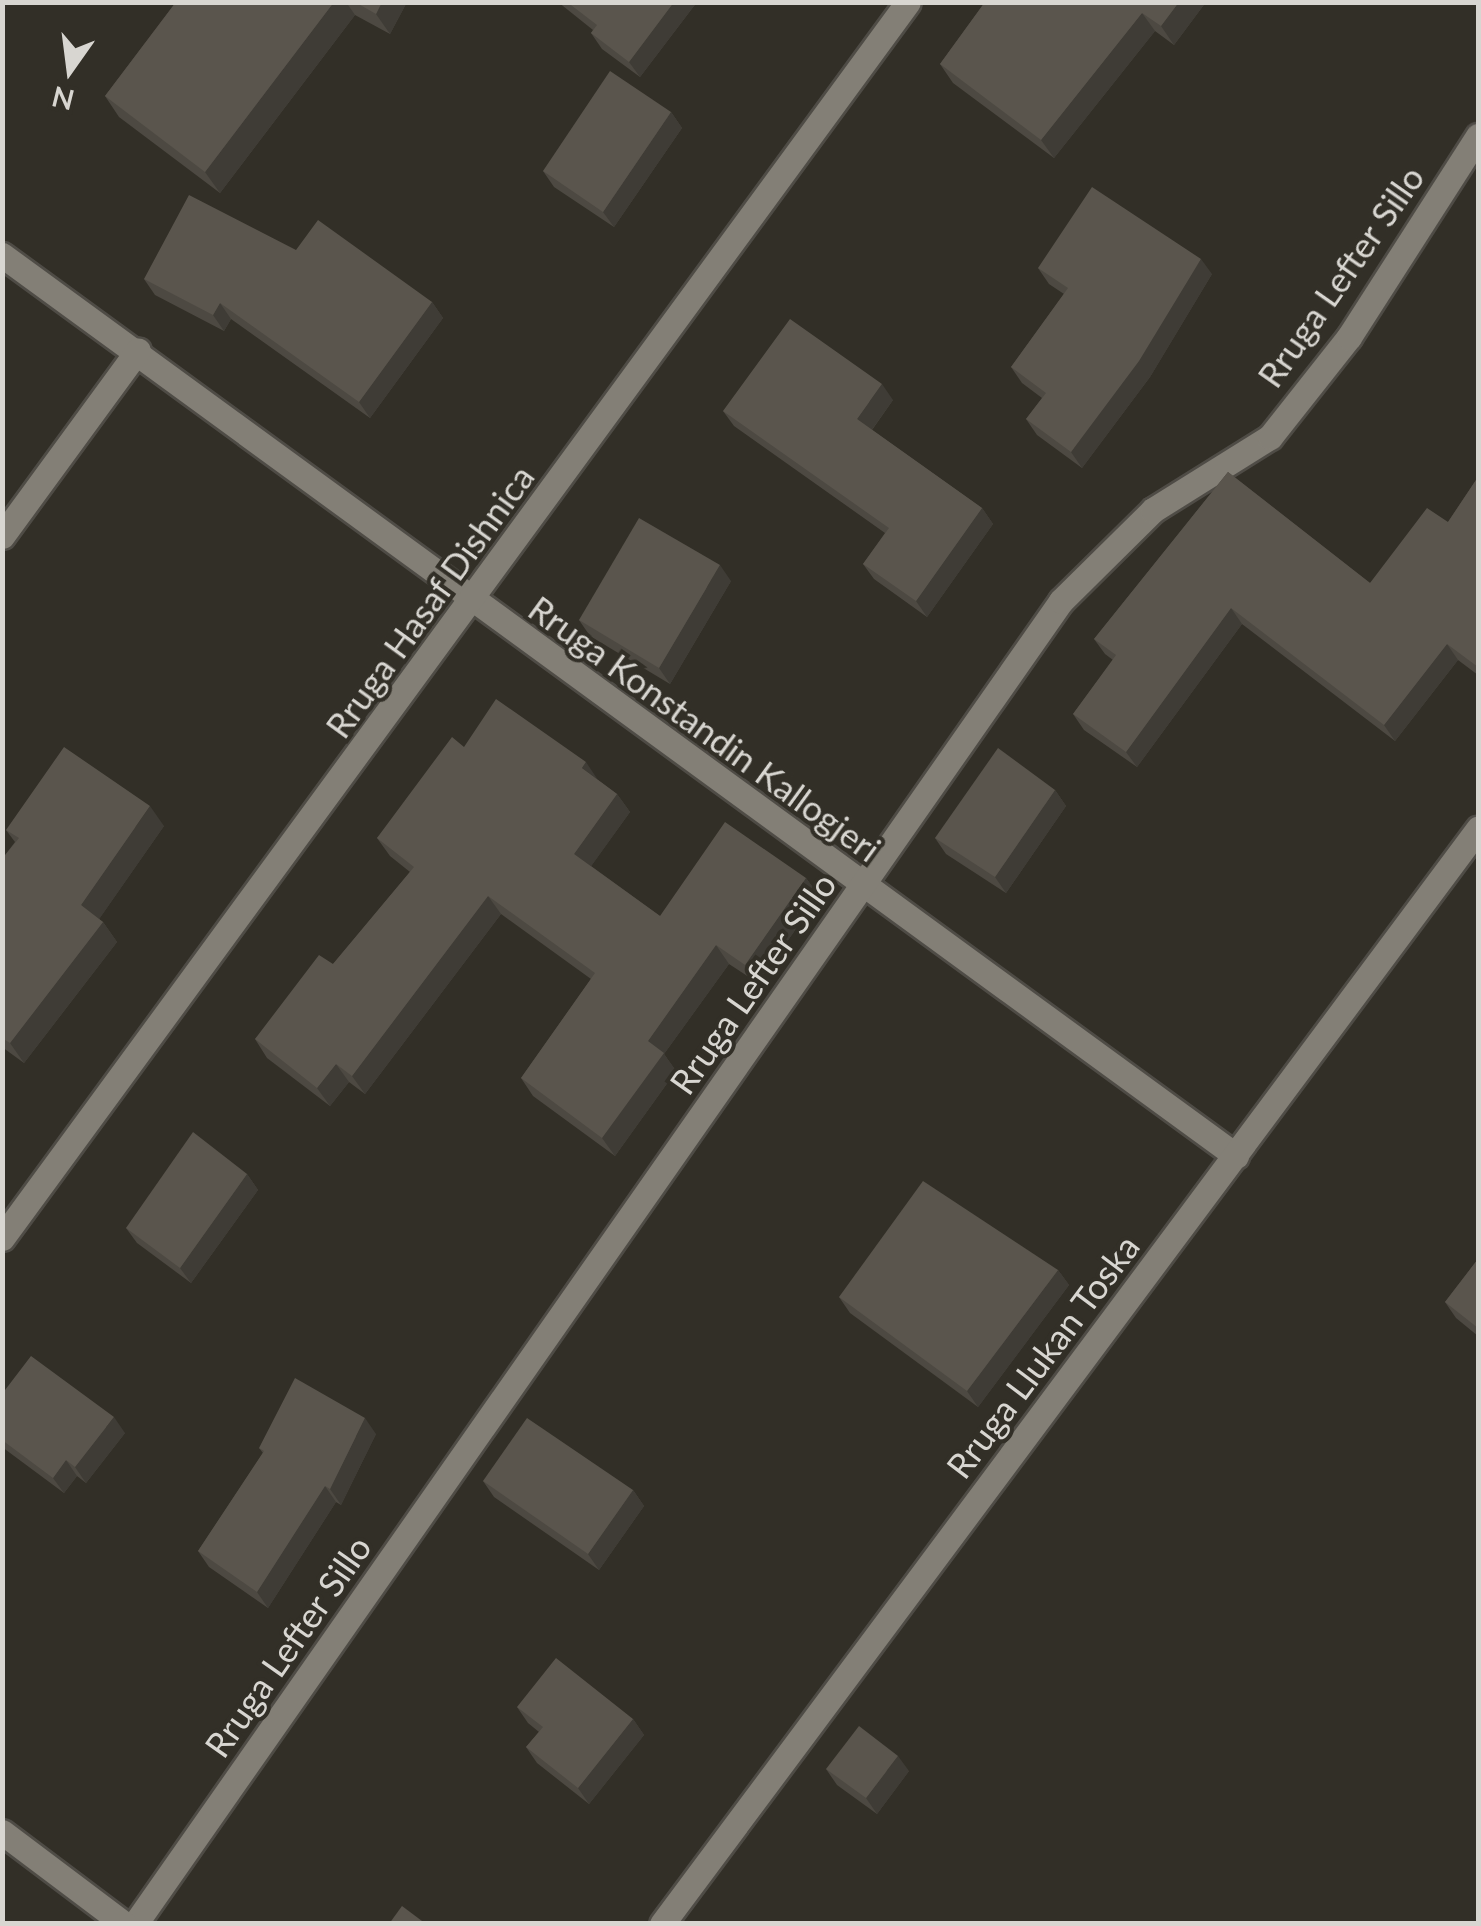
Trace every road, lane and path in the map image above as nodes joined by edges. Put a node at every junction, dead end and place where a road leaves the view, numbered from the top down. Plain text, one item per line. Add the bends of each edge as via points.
1 (908, 2) edge
2 (1478, 136) edge
3 (2, 255) edge
4 (138, 350) junction
5 (2, 536) edge
6 (473, 602) junction
7 (1478, 829) edge
8 (862, 887) junction
9 (1236, 1156) junction
10 (2, 1238) edge
11 (2, 1832) edge
12 (124, 1924) edge
13 (135, 1924) edge
14 (662, 1924) edge

1 - 6 street, Rruga Hasaf Dishnica
2 - 8 street, Rruga Lefter Sillo via 1349,337 1270,436 1168,499 1104,552 1060,602
3 - 4 street, Rruga Konstandin Kallogjeri
4 - 5 street
4 - 6 street, Rruga Konstandin Kallogjeri
6 - 8 street, Rruga Konstandin Kallogjeri
6 - 10 street, Rruga Hasaf Dishnica
7 - 9 street, Rruga Llukan Toska
8 - 9 street, Rruga Konstandin Kallogjeri
8 - 13 street, Rruga Lefter Sillo
9 - 14 street, Rruga Llukan Toska
11 - 12 street

